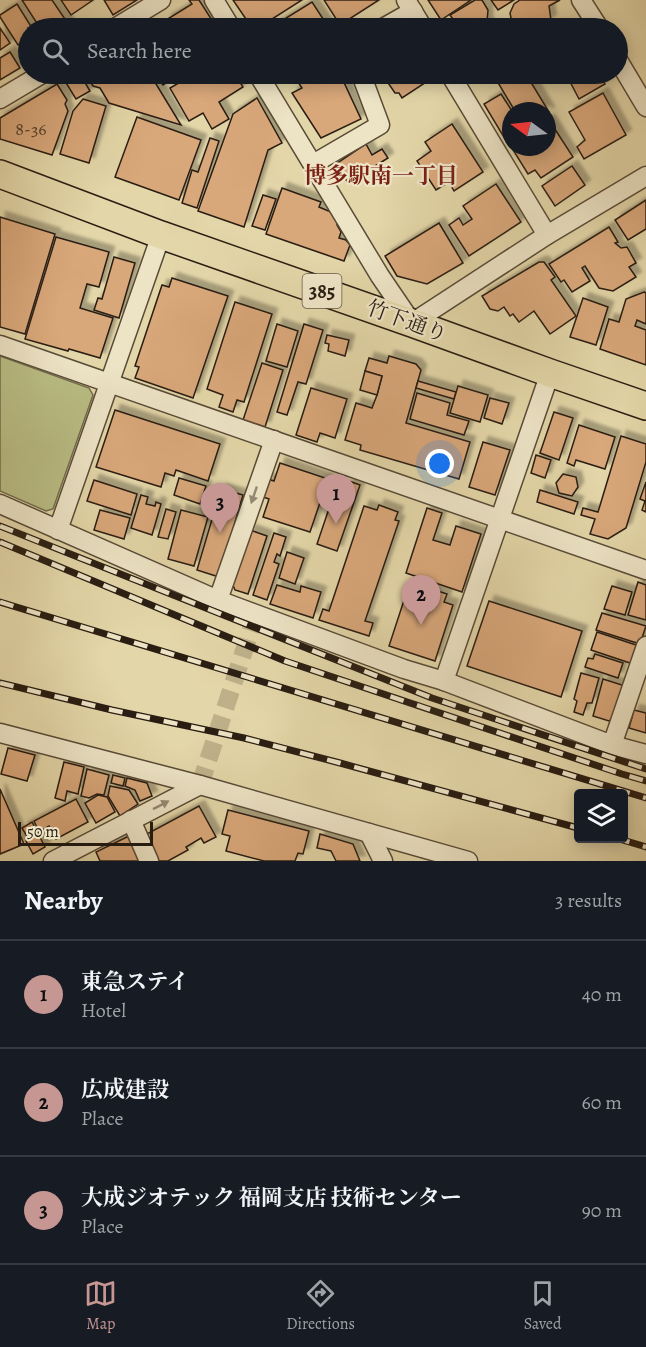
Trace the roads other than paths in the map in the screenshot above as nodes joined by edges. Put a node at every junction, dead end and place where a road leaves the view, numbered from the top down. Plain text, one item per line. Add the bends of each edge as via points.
1 (161, 0) edge
2 (214, 0) edge
3 (581, 0) edge
4 (409, 6) edge
5 (131, 18) edge
6 (225, 18) edge
7 (395, 18) edge
8 (592, 18) edge
9 (628, 76) edge
10 (25, 84) edge
11 (264, 84) edge
12 (365, 84) edge
13 (456, 84) edge
14 (0, 99) edge
15 (646, 106) edge
16 (313, 164) junction
17 (0, 174) edge
18 (646, 176) edge
19 (161, 235) junction
20 (547, 235) junction
21 (412, 323) junction
22 (0, 345) edge
23 (550, 373) junction
24 (110, 383) junction
25 (646, 405) edge
26 (274, 440) junction
27 (0, 504) edge
28 (501, 519) junction
29 (58, 530) junction
30 (646, 570) edge
31 (218, 600) junction
32 (646, 646) edge
33 (444, 681) junction
34 (0, 733) edge
35 (612, 745) junction
36 (646, 754) edge
37 (200, 785) junction
38 (131, 820) junction
39 (369, 833) junction
40 (53, 861) edge
41 (149, 861) edge
42 (383, 861) edge
43 (468, 861) edge

1 - 5 street
2 - 6 street
3 - 8 street
4 - 7 street
9 - 15 street
10 - 14 street
11 - 16 street
12 - 16 street via 380,125
13 - 20 street
16 - 21 street
17 - 19 highway, 竹下通り / 385
18 - 20 street
19 - 21 highway, 竹下通り / 385
19 - 24 street
20 - 21 street
21 - 23 highway, 竹下通り / 385
22 - 24 street
23 - 25 highway, 竹下通り / 385
23 - 28 street
24 - 26 street
24 - 29 street
26 - 28 street
26 -> 31 street
27 - 29 street
28 - 30 street
28 - 33 street
29 - 31 street
31 - 33 street
32 - 35 street
33 - 35 street
34 - 37 street
35 - 36 street
38 -> 37 street
37 - 39 street
38 - 40 street
38 - 41 street
39 - 42 street
39 - 43 street

